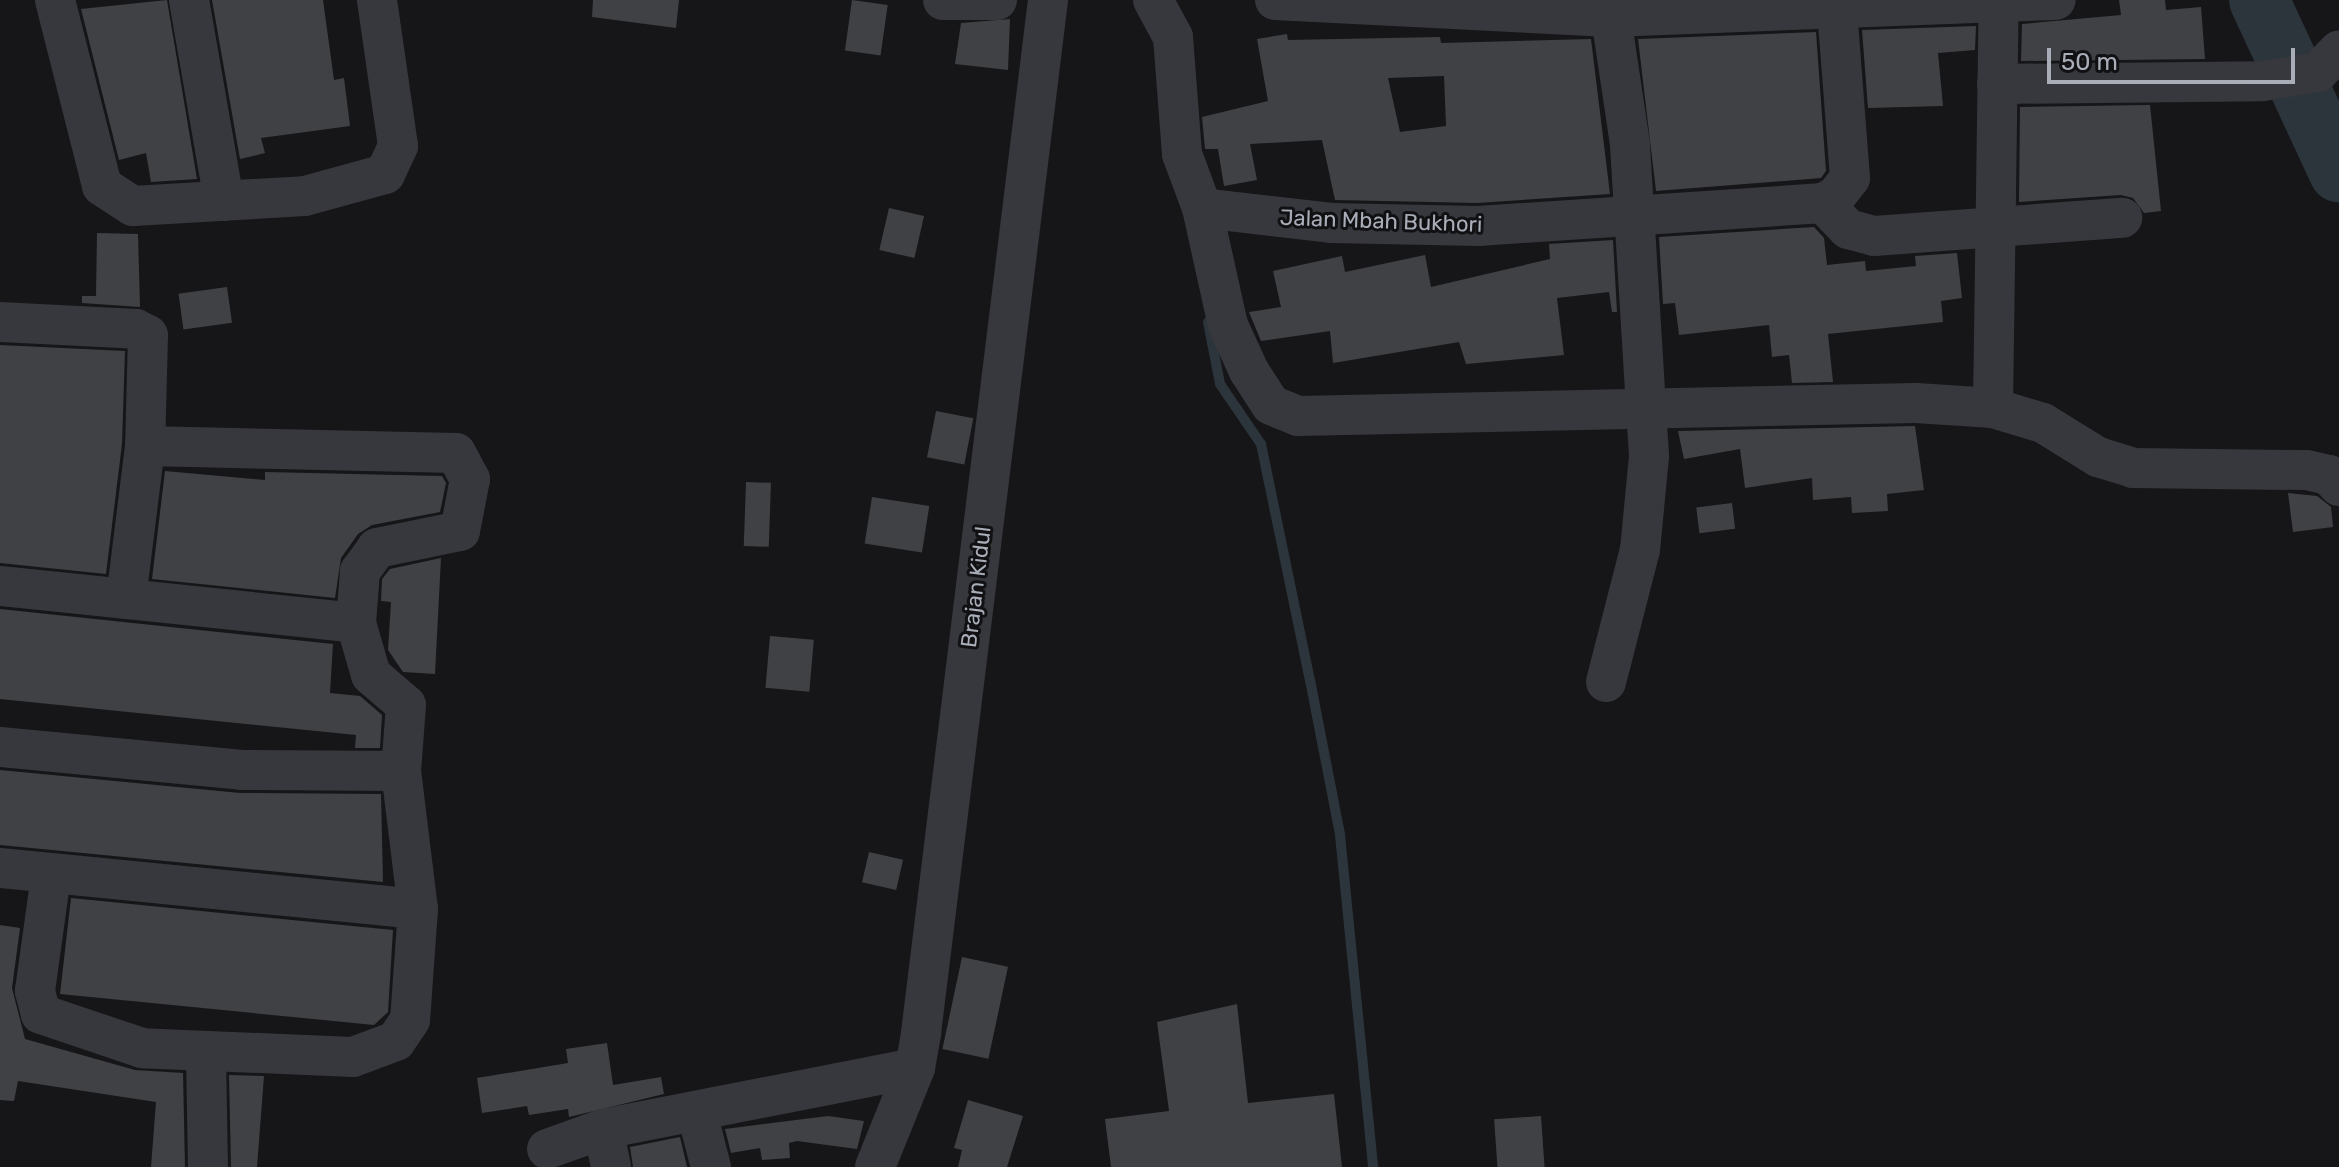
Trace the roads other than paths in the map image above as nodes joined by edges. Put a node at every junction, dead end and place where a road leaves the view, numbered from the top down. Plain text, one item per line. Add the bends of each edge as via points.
1 (55, 0) edge
2 (189, 0) edge
3 (377, 0) edge
4 (943, 0) edge
5 (997, 0) edge
6 (1048, 0) edge
7 (1153, 0) edge
8 (1275, 0) edge
9 (2056, 0) edge
10 (1999, 3) junction
11 (1837, 9) junction
12 (1611, 17) junction
13 (2339, 50) edge
14 (1997, 84) junction
15 (224, 201) junction
16 (1823, 203) junction
17 (1202, 208) junction
18 (1635, 218) junction
19 (2122, 218) dead end
20 (1996, 227) junction
21 (0, 322) edge
22 (1645, 408) junction
23 (1993, 408) junction
24 (145, 446) junction
25 (2339, 486) edge
26 (0, 586) edge
27 (126, 599) junction
28 (356, 623) junction
29 (1606, 682) dead end
30 (0, 747) edge
31 (401, 771) junction
32 (0, 868) edge
33 (51, 875) junction
34 (418, 909) junction
35 (206, 1054) junction
36 (915, 1068) junction
37 (697, 1113) junction
38 (603, 1129) junction
39 (547, 1149) dead end
40 (208, 1167) edge
41 (611, 1167) edge
42 (711, 1167) edge
43 (875, 1167) edge

1 - 15 street via 109,194 133,206
2 - 15 street
3 - 15 street via 398,146 385,174 332,192
4 - 5 street
6 - 36 street, Brajan Kidul
7 - 17 street via 1173,37 1182,154
8 - 12 street
9 - 10 street
10 - 11 street
10 - 14 street
11 - 12 street
11 - 16 street via 1850,178
12 - 18 street
13 - 14 street via 2318,72 2263,81
14 - 20 street
16 - 18 street, Jalan Mbah Bukhori
16 - 20 street via 1848,229 1874,236
17 - 18 street, Jalan Mbah Bukhori via 1331,223 1478,226
17 - 22 street via 1228,325 1271,405 1314,416
18 - 22 street
19 - 20 street
20 - 23 street
21 - 24 street via 136,329 148,335
22 - 23 street
22 - 29 street via 1649,456 1640,550
23 - 25 street via 2043,423 2098,457 2133,468 2307,470 2329,475
24 - 27 street
24 - 28 street via 456,453 464,459 470,479 460,531 377,548 360,571
26 - 27 street
27 - 28 street
28 - 31 street via 371,675 406,705
30 - 31 street via 242,770
31 - 34 street
32 - 33 street
33 - 34 street
33 - 35 street via 35,991 41,1014 142,1048
34 - 35 street via 410,1020 396,1041 353,1057 268,1050
35 - 40 street
36 - 37 street
36 - 43 street, Brajan Kidul
37 - 38 street
37 - 42 street
38 - 39 street
38 - 41 street

